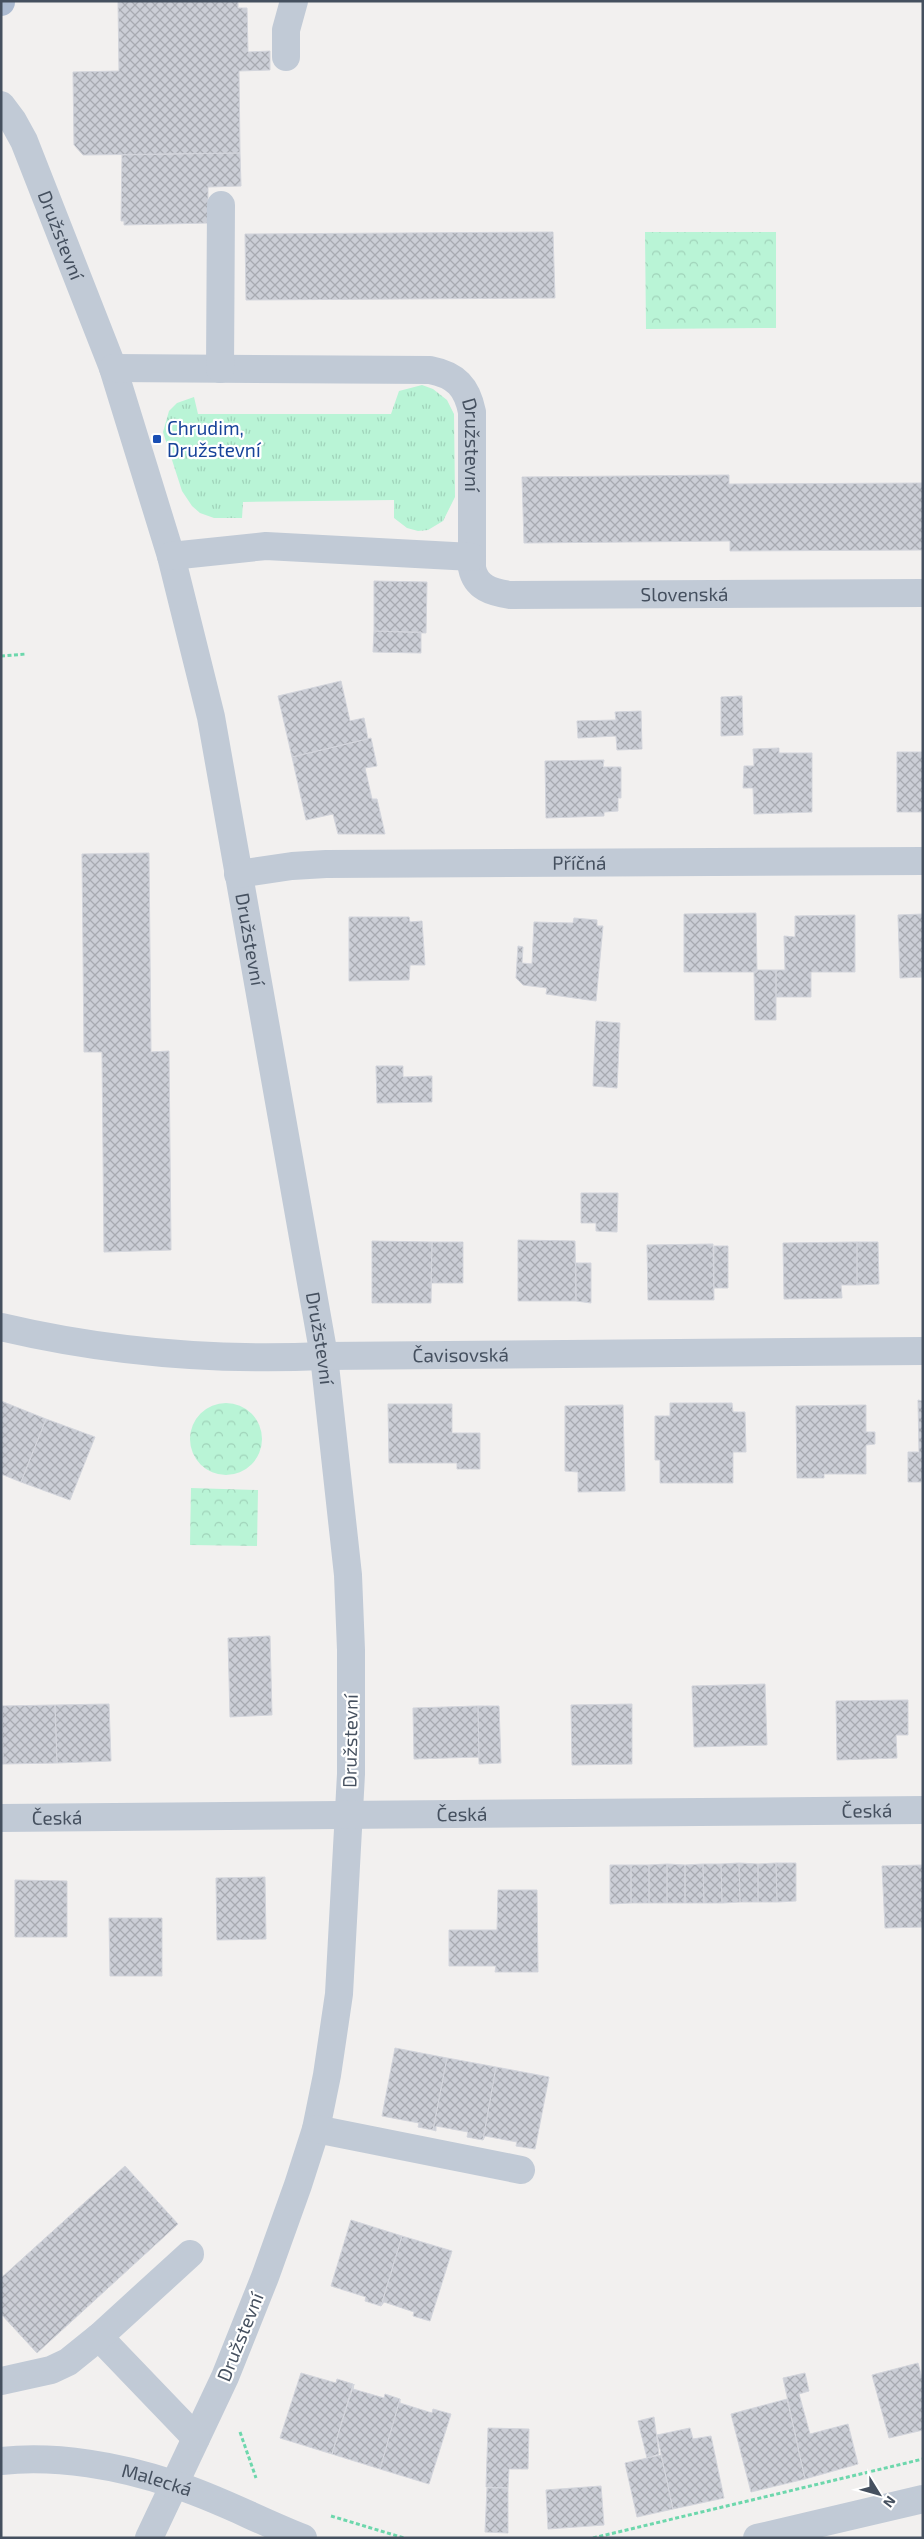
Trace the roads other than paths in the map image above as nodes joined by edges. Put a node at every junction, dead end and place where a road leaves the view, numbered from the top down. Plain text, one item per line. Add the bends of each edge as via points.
1 (294, 1) edge
2 (286, 57) dead end
3 (1, 105) edge
4 (221, 205) dead end
5 (113, 368) junction
6 (220, 369) junction
7 (171, 556) junction
8 (472, 557) junction
9 (923, 592) edge
10 (923, 861) edge
11 (238, 874) junction
12 (1, 1327) edge
13 (923, 1351) edge
14 (324, 1356) junction
15 (923, 1810) edge
16 (349, 1814) junction
17 (1, 1818) edge
18 (316, 2129) junction
19 (521, 2170) dead end
20 (190, 2254) dead end
21 (100, 2338) junction
22 (1, 2382) edge
23 (196, 2438) junction
24 (1, 2461) edge
25 (174, 2484) junction
26 (923, 2499) edge
27 (148, 2538) edge
28 (303, 2538) edge
29 (757, 2538) edge

1 - 2 street via 286,30
3 - 5 street, Družstevní via 24,140
4 - 6 street
5 - 6 street, Družstevní
5 - 7 street, Družstevní
6 - 8 street, Družstevní via 430,370 452,377 466,390 472,412
7 - 8 street via 266,546
7 - 11 street, Družstevní via 211,717
8 - 9 street, Slovenská via 473,574 478,583 487,590 510,594
10 - 11 street, Příčná via 326,864
11 - 14 street, Družstevní
12 - 14 street, Čavisovská via 113,1348 206,1357
13 - 14 street, Čavisovská
14 - 16 street, Družstevní via 348,1575 352,1732
15 - 16 street, Česká
16 - 17 street, Česká
16 - 18 street, Družstevní via 339,1994
18 - 19 street
18 - 23 street, Družstevní via 265,2277 225,2377
20 - 21 street
21 - 22 street via 68,2362 51,2370
21 - 23 street
23 - 25 street, Družstevní
24 - 25 street, Malecká via 59,2461 138,2474
25 - 27 street, Družstevní
25 - 28 street, Malecká
26 - 29 street

